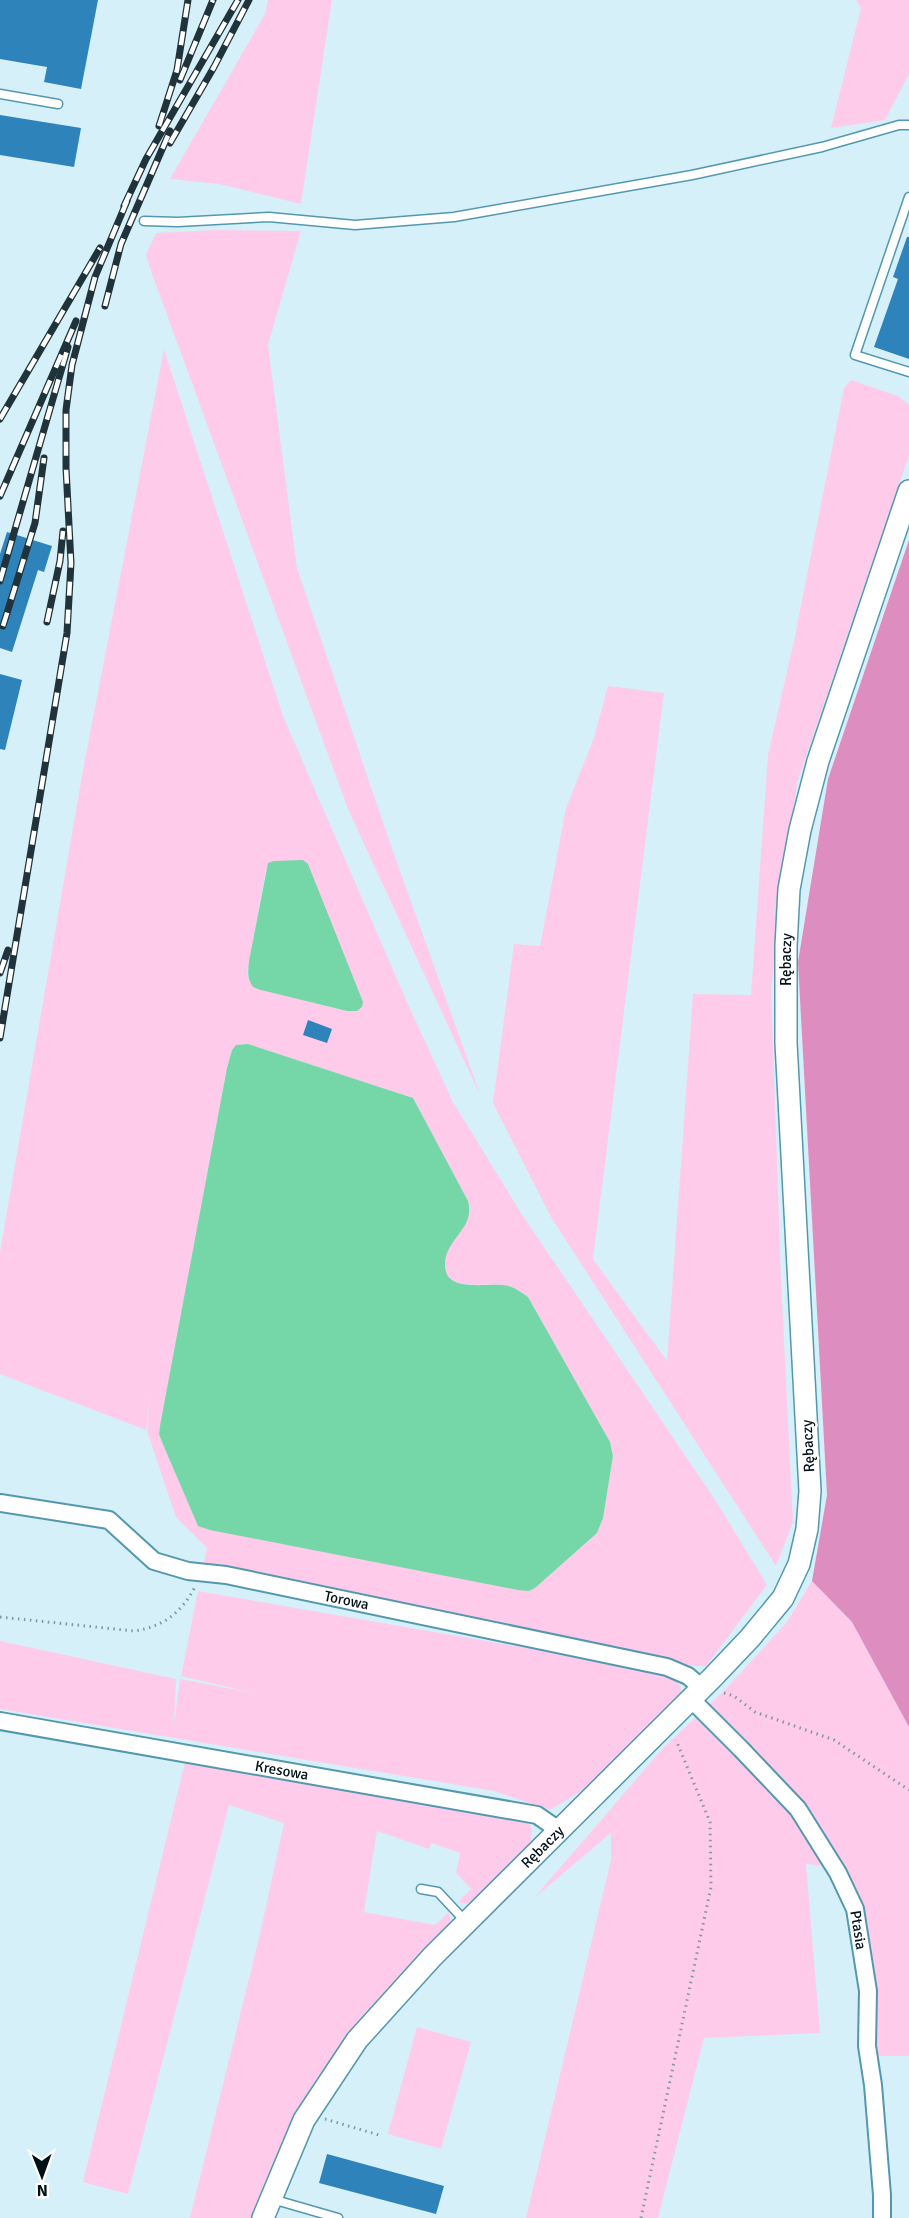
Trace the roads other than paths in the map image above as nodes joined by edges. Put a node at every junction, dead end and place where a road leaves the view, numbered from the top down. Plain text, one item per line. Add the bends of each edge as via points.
1 (0, 94) edge
2 (58, 104) dead end
3 (909, 125) edge
4 (909, 198) edge
5 (144, 221) dead end
6 (909, 372) edge
7 (909, 491) edge
8 (0, 1503) edge
9 (696, 1693) junction
10 (0, 1721) edge
11 (560, 1831) junction
12 (421, 1889) dead end
13 (467, 1923) junction
14 (270, 2198) junction
15 (263, 2218) edge
16 (338, 2218) edge
17 (882, 2218) edge

1 - 2 lane
3 - 5 lane via 692,175 454,217 355,225 269,217
4 - 6 lane via 855,355
7 - 9 street, Rębaczy via 818,761 789,889 786,1043 810,1491 807,1529 799,1564 783,1598
8 - 9 street, Torowa via 109,1520 154,1561 667,1667 688,1676
9 - 11 street, Rębaczy
9 - 17 street, Ptasia via 798,1809 838,1873 855,1909 868,1991 867,2046
10 - 11 street, Kresowa via 537,1815
11 - 13 street, Rębaczy
12 - 13 lane via 438,1892
13 - 14 street, Rębaczy via 357,2040 304,2120
14 - 15 street, Rębaczy
14 - 16 lane

